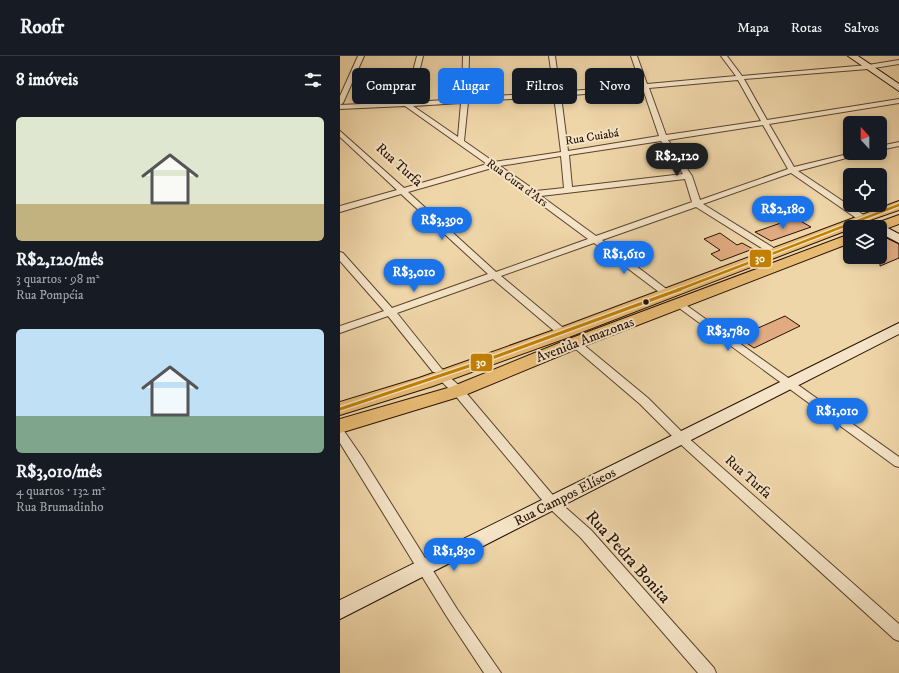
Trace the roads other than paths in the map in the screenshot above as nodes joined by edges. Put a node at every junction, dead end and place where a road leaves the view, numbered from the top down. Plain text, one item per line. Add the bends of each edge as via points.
1 (361, 56) edge
2 (420, 56) edge
3 (466, 56) edge
4 (552, 56) edge
5 (634, 56) edge
6 (724, 56) edge
7 (852, 56) edge
8 (899, 62) edge
9 (868, 67) junction
10 (466, 68) edge
11 (554, 68) edge
12 (740, 78) junction
13 (646, 86) junction
14 (899, 88) edge
15 (577, 91) edge
16 (438, 102) edge
17 (899, 102) edge
18 (340, 103) edge
19 (465, 104) edge
20 (559, 104) edge
21 (408, 105) junction
22 (340, 108) edge
23 (765, 122) junction
24 (340, 133) edge
25 (664, 138) junction
26 (461, 141) junction
27 (899, 144) edge
28 (887, 147) edge
29 (565, 153) junction
30 (843, 157) edge
31 (492, 165) junction
32 (792, 170) junction
33 (688, 176) junction
34 (404, 190) junction
35 (568, 190) junction
36 (534, 194) junction
37 (697, 204) junction
38 (899, 205) edge
39 (340, 209) edge
40 (862, 218) junction
41 (899, 219) edge
42 (866, 220) edge
43 (887, 224) edge
44 (887, 232) edge
45 (899, 239) edge
46 (595, 240) junction
47 (843, 240) edge
48 (774, 252) junction
49 (340, 255) edge
50 (495, 276) junction
51 (672, 298) junction
52 (391, 313) junction
53 (899, 328) edge
54 (340, 330) edge
55 (569, 338) junction
56 (440, 373) junction
57 (790, 382) junction
58 (458, 391) junction
59 (340, 409) edge
60 (340, 426) edge
61 (340, 434) edge
62 (680, 438) junction
63 (899, 463) edge
64 (552, 503) junction
65 (425, 568) junction
66 (340, 610) edge
67 (899, 634) edge
68 (493, 673) edge
69 (708, 673) edge

1 - 18 street
2 - 21 street
3 - 10 street
4 - 11 street
5 - 13 street
6 - 12 street
7 - 9 street
8 - 9 street
9 - 12 street
9 - 14 street
12 - 13 street
12 - 23 street
13 - 15 street
13 - 25 street
16 - 21 street
17 - 23 street, Rua Cuiabá
19 - 26 street
20 - 29 street
21 - 22 street
21 - 26 street, Rua Cura d'Ars
23 - 25 street, Rua Cuiabá
23 - 32 street
24 - 34 street, Rua Turfa
25 - 29 street, Rua Cuiabá
25 - 33 street
26 - 31 street, Rua Cura d'Ars
27 - 28 street
29 - 31 street, Rua Cuiabá
29 - 35 street
30 - 32 street
31 - 34 street, Rua Cuiabá
31 - 36 street, Rua Cura d'Ars
32 - 37 street
32 - 40 street
33 - 35 street
33 - 37 street
34 - 39 street, Rua Cuiabá
34 - 50 street, Rua Turfa
35 - 36 street
36 - 46 street, Rua Cura d'Ars
37 - 46 street
37 - 48 street
38 - 40 main road, Avenida Amazonas
40 - 42 street
40 - 48 main road, Avenida Amazonas
41 - 43 main road
44 - 45 street
46 - 50 street
46 - 51 street, Rua Cura d'Ars
47 - 51 main road, Avenida Amazonas
48 - 51 main road, Avenida Amazonas
49 - 52 street, Rua Pedra Bonita
50 - 52 street
50 - 55 street, Rua Turfa
51 - 55 main road, Avenida Amazonas
51 - 57 street, Rua Cura d'Ars
52 - 54 street
52 - 56 street, Rua Pedra Bonita
53 - 57 street, Rua Campos Elíseos
55 - 56 main road, Avenida Amazonas
55 - 58 main road, Avenida Amazonas
55 - 62 street, Rua Turfa via 644,401
56 - 58 street, Rua Pedra Bonita
56 - 59 main road, Avenida Amazonas
57 - 62 street, Rua Campos Elíseos
57 - 63 street, Rua Cura d'Ars
58 - 60 main road, Avenida Amazonas
58 - 64 street, Rua Pedra Bonita
61 - 65 street
62 - 64 street, Rua Campos Elíseos
62 - 67 street, Rua Turfa
64 - 65 street, Rua Campos Elíseos
64 - 69 street, Rua Pedra Bonita via 586,534
65 - 66 street, Rua Campos Elíseos
65 - 68 street

